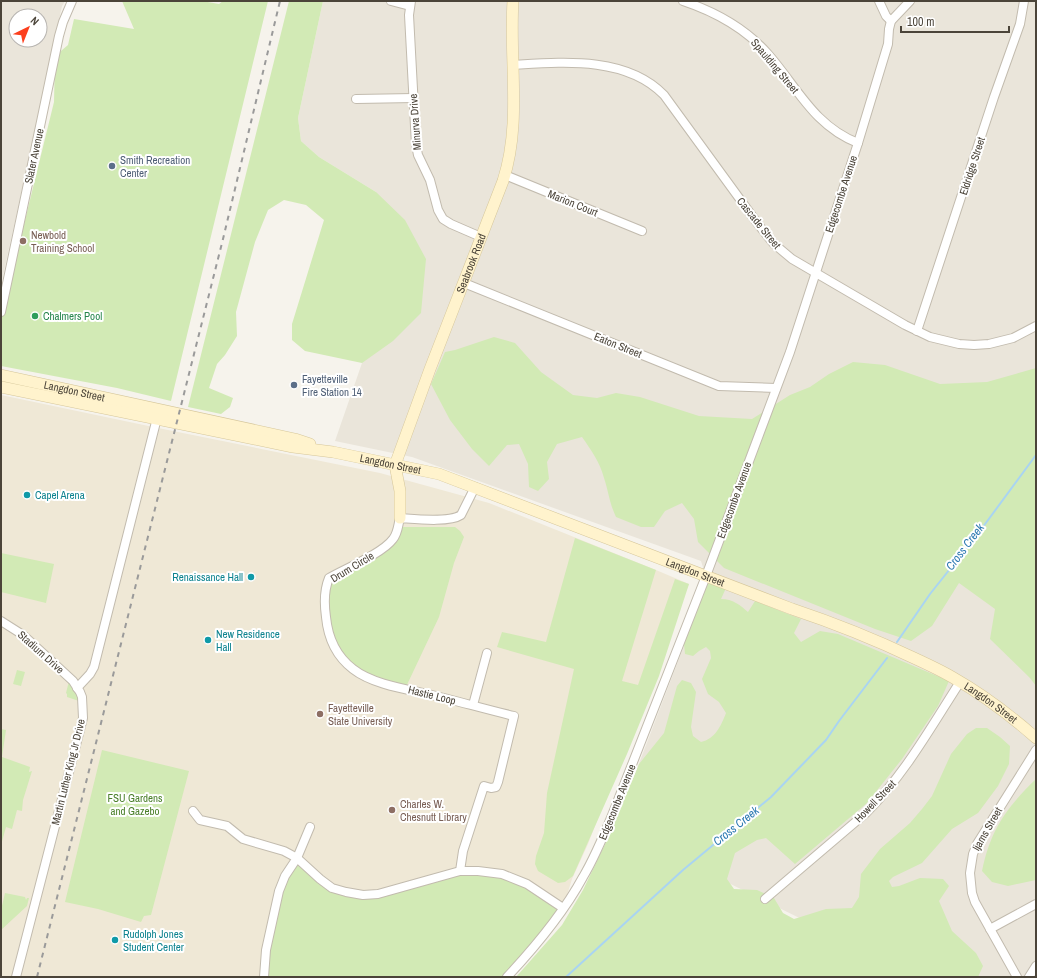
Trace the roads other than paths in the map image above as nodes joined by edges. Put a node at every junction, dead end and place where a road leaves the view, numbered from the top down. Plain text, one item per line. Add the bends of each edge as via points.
1 (72, 1) edge
2 (391, 1) edge
3 (513, 1) edge
4 (683, 1) edge
5 (879, 1) edge
6 (910, 1) edge
7 (1024, 1) edge
8 (410, 4) edge
9 (891, 21) junction
10 (513, 65) junction
11 (414, 98) junction
12 (356, 99) dead end
13 (858, 143) junction
14 (505, 175) junction
15 (642, 231) dead end
16 (481, 237) junction
17 (816, 273) junction
18 (464, 283) junction
19 (1, 312) edge
20 (1036, 326) edge
21 (917, 332) junction
22 (1, 375) edge
23 (1, 387) edge
24 (776, 388) junction
25 (158, 415) junction
26 (395, 465) junction
27 (475, 486) junction
28 (400, 518) junction
29 (706, 576) junction
30 (1, 621) edge
31 (487, 653) dead end
32 (960, 682) junction
33 (391, 685) joint
34 (77, 688) junction
35 (473, 705) junction
36 (1036, 738) edge
37 (1036, 750) edge
38 (193, 811) dead end
39 (310, 827) dead end
40 (297, 858) junction
41 (460, 871) junction
42 (765, 899) dead end
43 (1036, 904) edge
44 (563, 908) junction
45 (990, 929) junction
46 (1036, 966) edge
47 (16, 977) edge
48 (264, 977) edge
49 (507, 977) edge
50 (1018, 977) edge
51 (1029, 977) edge

1 - 19 street, Slater Avenue via 59,36
2 - 8 street
3 - 10 street, Seabrook Road
4 - 13 street, Spaulding Street via 717,14 742,30 768,54 816,116 839,135
5 - 9 street
6 - 9 street
7 - 21 street, Eldridge Street via 1020,24
8 - 11 street, Minurva Drive
9 - 13 street, Edgecombe Avenue via 888,44
10 - 14 street, Seabrook Road via 513,126
10 - 17 street, Cascade Street via 569,62 613,68 632,73 653,85 664,95 767,235 784,253
11 - 12 street
11 - 16 street, Minurva Drive via 418,155 430,180 440,215 446,222
13 - 17 street, Edgecombe Avenue
14 - 15 street, Marion Court
14 - 16 street, Seabrook Road
16 - 18 street, Seabrook Road
17 - 21 street, Cascade Street
17 - 24 street, Edgecombe Avenue
18 - 24 street, Eaton Street via 719,386
18 - 26 street, Seabrook Road
20 - 21 street, Cascade Street via 1003,341 974,345 944,341
22 - 25 street, Langdon Street
23 - 25 street, Langdon Street
24 - 29 street, Edgecombe Avenue
25 - 26 street, Langdon Street via 293,447 333,452
25 - 34 street via 94,667
26 - 27 street, Langdon Street via 439,474
26 - 28 street via 400,491
27 - 28 street via 461,515 457,517
27 - 29 street, Langdon Street
28 - 33 street, Drum Circle via 396,534 386,547 329,578 325,587 327,629 339,656 362,675
29 - 32 street, Langdon Street via 875,640
29 - 44 street, Edgecombe Avenue via 607,827 583,877
30 - 34 street, Stadium Drive via 23,635 73,681
31 - 35 street
32 - 36 street, Langdon Street via 993,703
32 - 42 street, Howell Street via 905,768 880,799
33 - 35 street, Hastie Loop
34 - 47 street, Martin Luther King Jr Drive via 83,704 83,718
35 - 41 street, Hastie Loop via 514,716 498,782 491,788 484,786 463,851
37 - 45 street, Ijams Street via 981,836 973,854 970,873 972,893
38 - 40 street via 200,820 227,826 243,839 284,851
39 - 40 street
40 - 41 street via 332,888 366,895 388,892
40 - 48 street via 285,876 275,908 266,950
41 - 44 street via 478,871 511,877 527,884
43 - 45 street
44 - 49 street, Edgecombe Avenue via 554,923
45 - 50 street, Ijams Street
46 - 51 street

